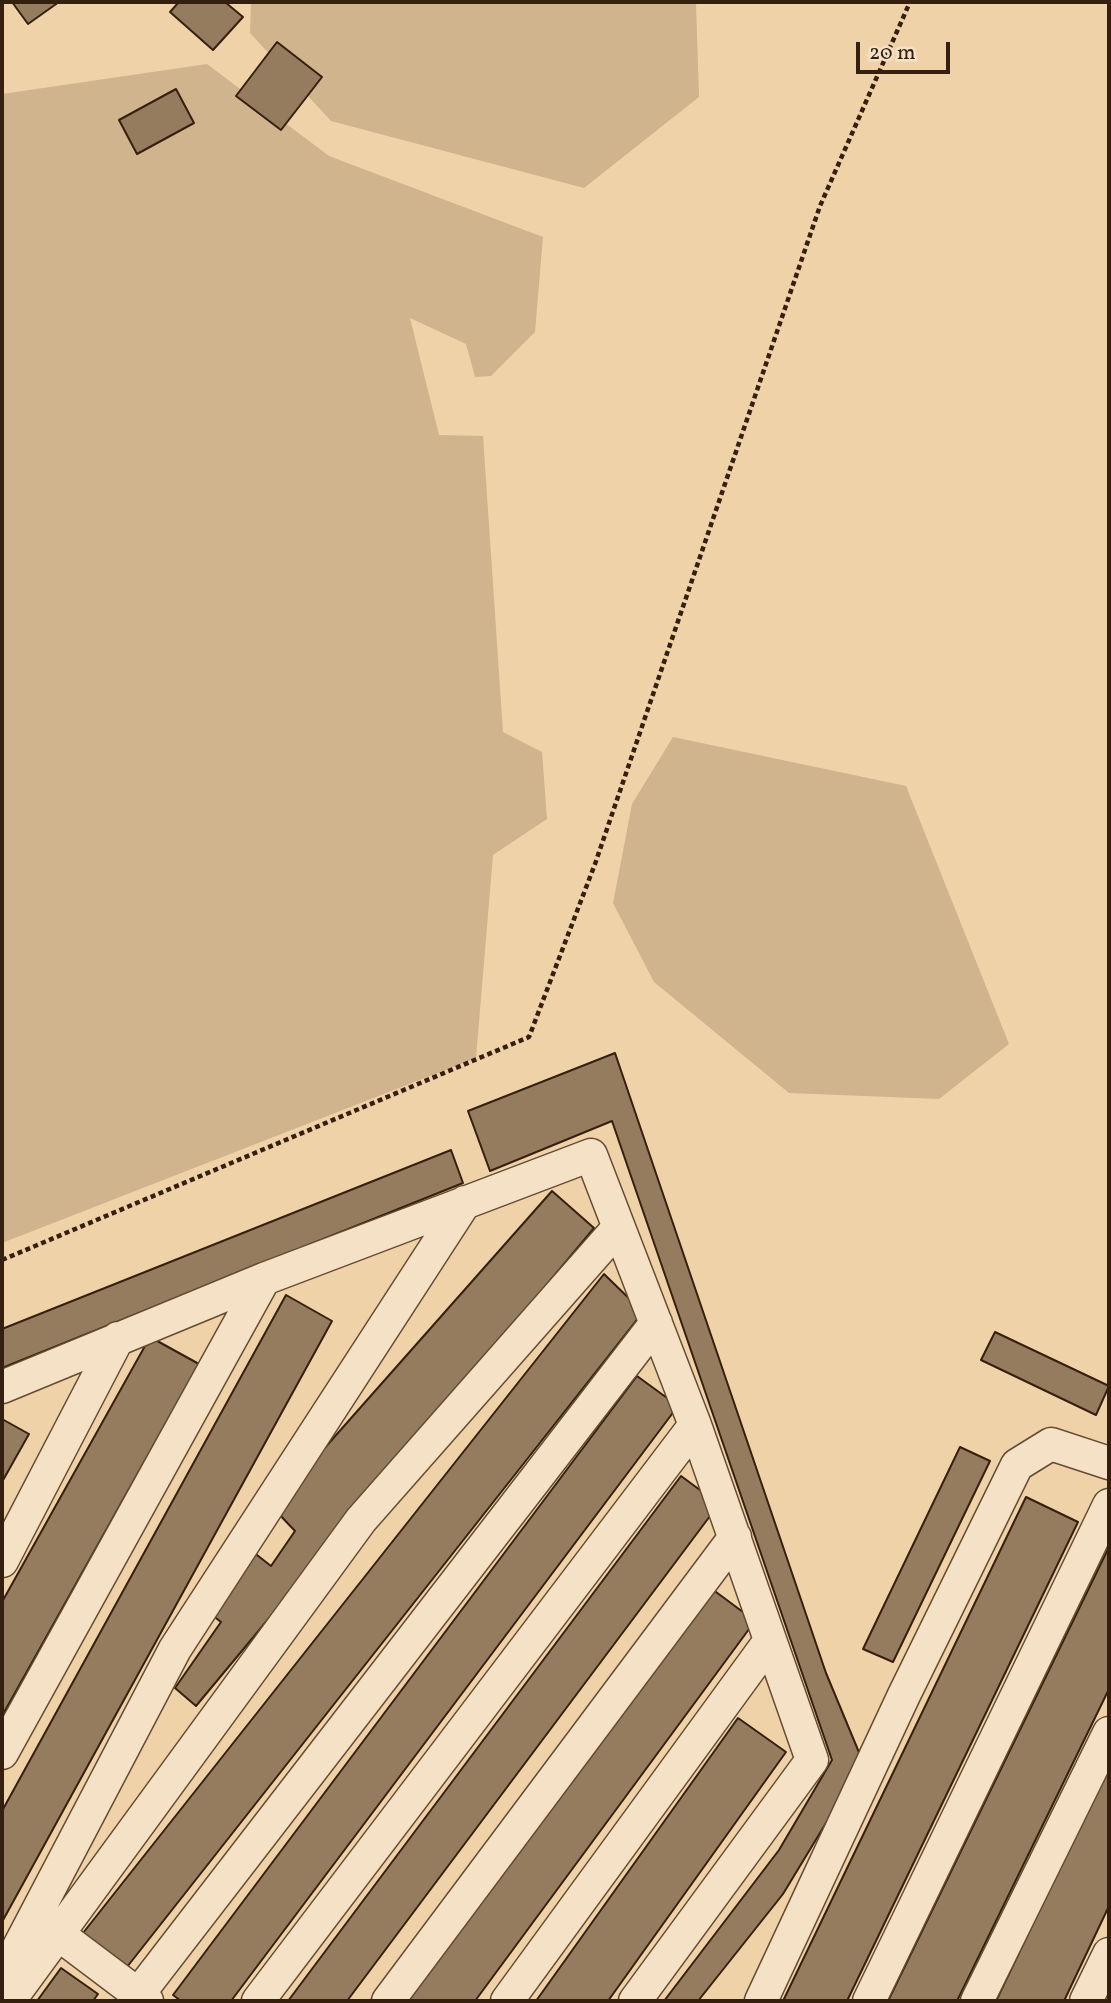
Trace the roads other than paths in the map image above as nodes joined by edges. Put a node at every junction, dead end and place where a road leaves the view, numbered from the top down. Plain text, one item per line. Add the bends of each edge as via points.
1 (466, 1202) junction
2 (618, 1228) junction
3 (264, 1279) junction
4 (656, 1323) junction
5 (118, 1338) junction
6 (2, 1387) edge
7 (695, 1425) junction
8 (1109, 1464) edge
9 (1109, 1505) edge
10 (735, 1537) junction
11 (2, 1561) edge
12 (769, 1642) junction
13 (1109, 1733) edge
14 (2, 1753) edge
15 (58, 1934) junction
16 (1109, 1954) edge
17 (2, 1979) edge
18 (140, 1999) edge
19 (9, 2001) edge
20 (258, 2001) edge
21 (388, 2001) edge
22 (507, 2001) edge
23 (635, 2001) edge
24 (761, 2001) edge
25 (869, 2001) edge
26 (977, 2001) edge
27 (1086, 2001) edge

1 - 2 lane via 591,1156
1 - 3 lane
1 - 17 lane via 174,1649
2 - 4 lane
2 - 15 lane via 362,1520
3 - 5 lane
3 - 14 lane
4 - 7 lane
4 - 18 lane
5 - 6 lane
5 - 11 lane
7 - 10 lane
7 - 20 lane
8 - 24 lane via 1051,1444 1017,1465
9 - 25 lane
10 - 12 lane
10 - 21 lane
12 - 22 lane
12 - 23 lane via 812,1760
13 - 26 lane
15 - 18 lane
15 - 19 lane
16 - 27 lane

